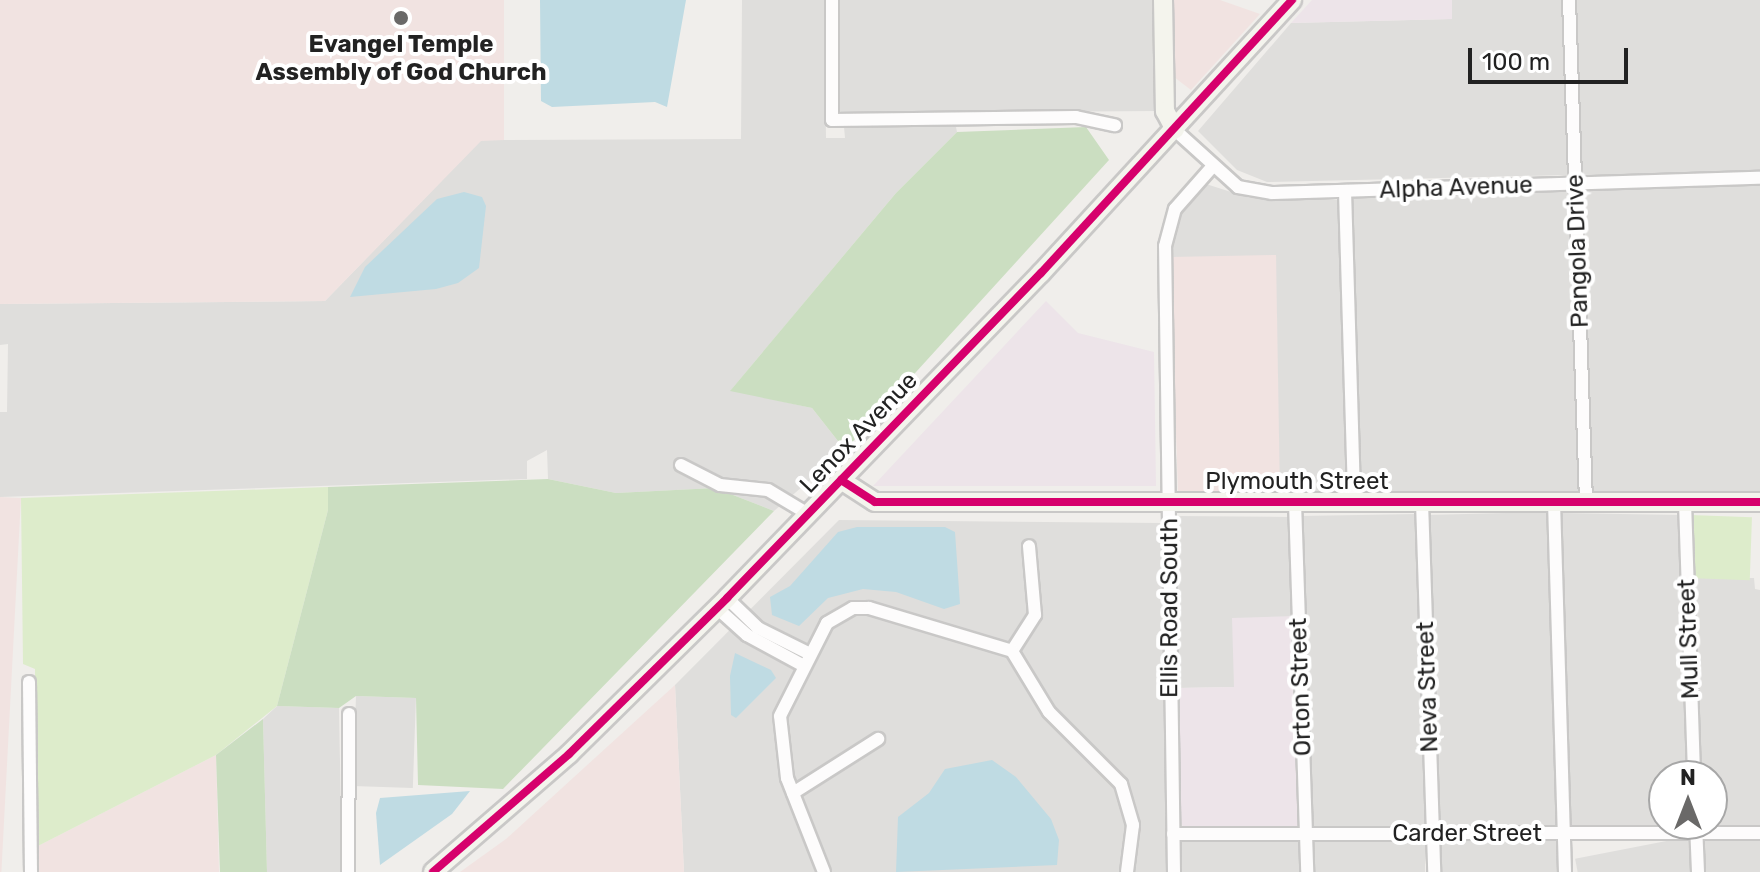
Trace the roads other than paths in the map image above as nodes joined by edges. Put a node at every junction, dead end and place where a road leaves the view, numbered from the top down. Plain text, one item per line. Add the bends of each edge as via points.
1 (832, 0) edge
2 (1163, 0) edge
3 (1292, 0) edge
4 (1569, 0) edge
5 (1115, 125) dead end
6 (1175, 130) junction
7 (1212, 167) junction
8 (1760, 178) edge
9 (1576, 185) junction
10 (1345, 191) junction
11 (681, 465) dead end
12 (841, 480) junction
13 (1169, 502) junction
14 (1295, 502) junction
15 (1354, 502) junction
16 (1422, 502) junction
17 (1554, 502) junction
18 (1586, 502) junction
19 (1685, 502) junction
20 (1760, 502) edge
21 (808, 514) junction
22 (1029, 546) dead end
23 (722, 603) junction
24 (1012, 651) junction
25 (807, 660) junction
26 (29, 682) dead end
27 (349, 714) dead end
28 (878, 739) dead end
29 (1693, 760) edge
30 (793, 793) junction
31 (1648, 830) edge
32 (1728, 830) edge
33 (1760, 833) edge
34 (1173, 834) junction
35 (1306, 834) junction
36 (1433, 834) junction
37 (1564, 834) junction
38 (1697, 840) edge
39 (31, 872) edge
40 (348, 872) edge
41 (433, 872) edge
42 (824, 872) edge
43 (1127, 872) edge
44 (1174, 872) edge
45 (1307, 872) edge
46 (1434, 872) edge
47 (1565, 872) edge
48 (1698, 872) edge

1 - 5 street via 832,120 1076,117
2 - 6 main road via 1165,111
3 - 6 main road, Lenox Avenue
4 - 9 street, Pangola Drive
6 - 7 street, Alpha Avenue
6 - 12 main road, Lenox Avenue
7 - 10 street, Alpha Avenue via 1238,187 1259,192
7 - 13 street, Ellis Road South via 1175,209 1167,232
8 - 9 street, Alpha Avenue
9 - 10 street, Alpha Avenue
9 - 18 street, Pangola Drive
10 - 15 street
11 - 21 street via 720,485 768,490
12 - 13 main road, Plymouth Street via 875,502
12 - 21 main road, Lenox Avenue
13 - 14 main road, Plymouth Street
13 - 34 street, Ellis Road South
14 - 15 main road, Plymouth Street
14 - 35 street, Orton Street
15 - 16 main road, Plymouth Street
16 - 17 main road, Plymouth Street
16 - 36 street, Neva Street
17 - 18 main road, Plymouth Street
17 - 37 street
18 - 19 main road, Plymouth Street
19 - 20 main road, Plymouth Street
19 - 29 street, Mull Street
21 - 23 main road, Lenox Avenue
22 - 24 street via 1035,615
23 - 25 street
23 - 41 main road, Lenox Avenue via 569,754
24 - 25 street via 983,639 853,608 827,623
24 - 43 street via 1049,712 1121,784 1133,825
25 - 30 street via 780,716 783,763
26 - 39 street
27 - 40 street
28 - 30 street
30 - 42 street
31 - 37 street, Carder Street
32 - 33 street, Carder Street
34 - 35 street, Carder Street
34 - 44 street, Ellis Road South
35 - 36 street, Carder Street
35 - 45 street, Orton Street
36 - 37 street, Carder Street
36 - 46 street, Neva Street
37 - 47 street
38 - 48 street

